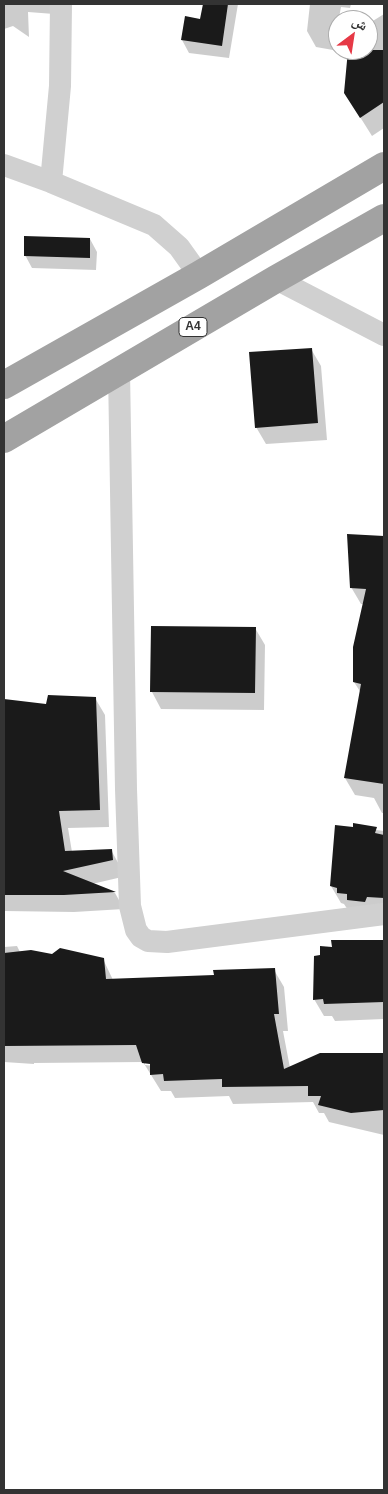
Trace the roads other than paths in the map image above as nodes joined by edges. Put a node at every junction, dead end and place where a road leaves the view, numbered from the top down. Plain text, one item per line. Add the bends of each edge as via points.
1 (61, 4) edge
2 (4, 165) edge
3 (384, 166) edge
4 (51, 182) junction
5 (384, 218) edge
6 (199, 275) junction
7 (276, 279) junction
8 (384, 335) edge
9 (119, 371) junction
10 (4, 385) edge
11 (4, 439) edge
12 (384, 914) edge

1 - 4 street via 60,86
2 - 4 street
3 - 6 highway
4 - 6 street via 154,225 179,247
5 - 7 highway, A4
6 - 10 highway
7 - 8 street
7 - 9 highway, A4
9 - 11 highway, A4
9 - 12 street via 126,789 130,906 136,930 148,941 167,942

